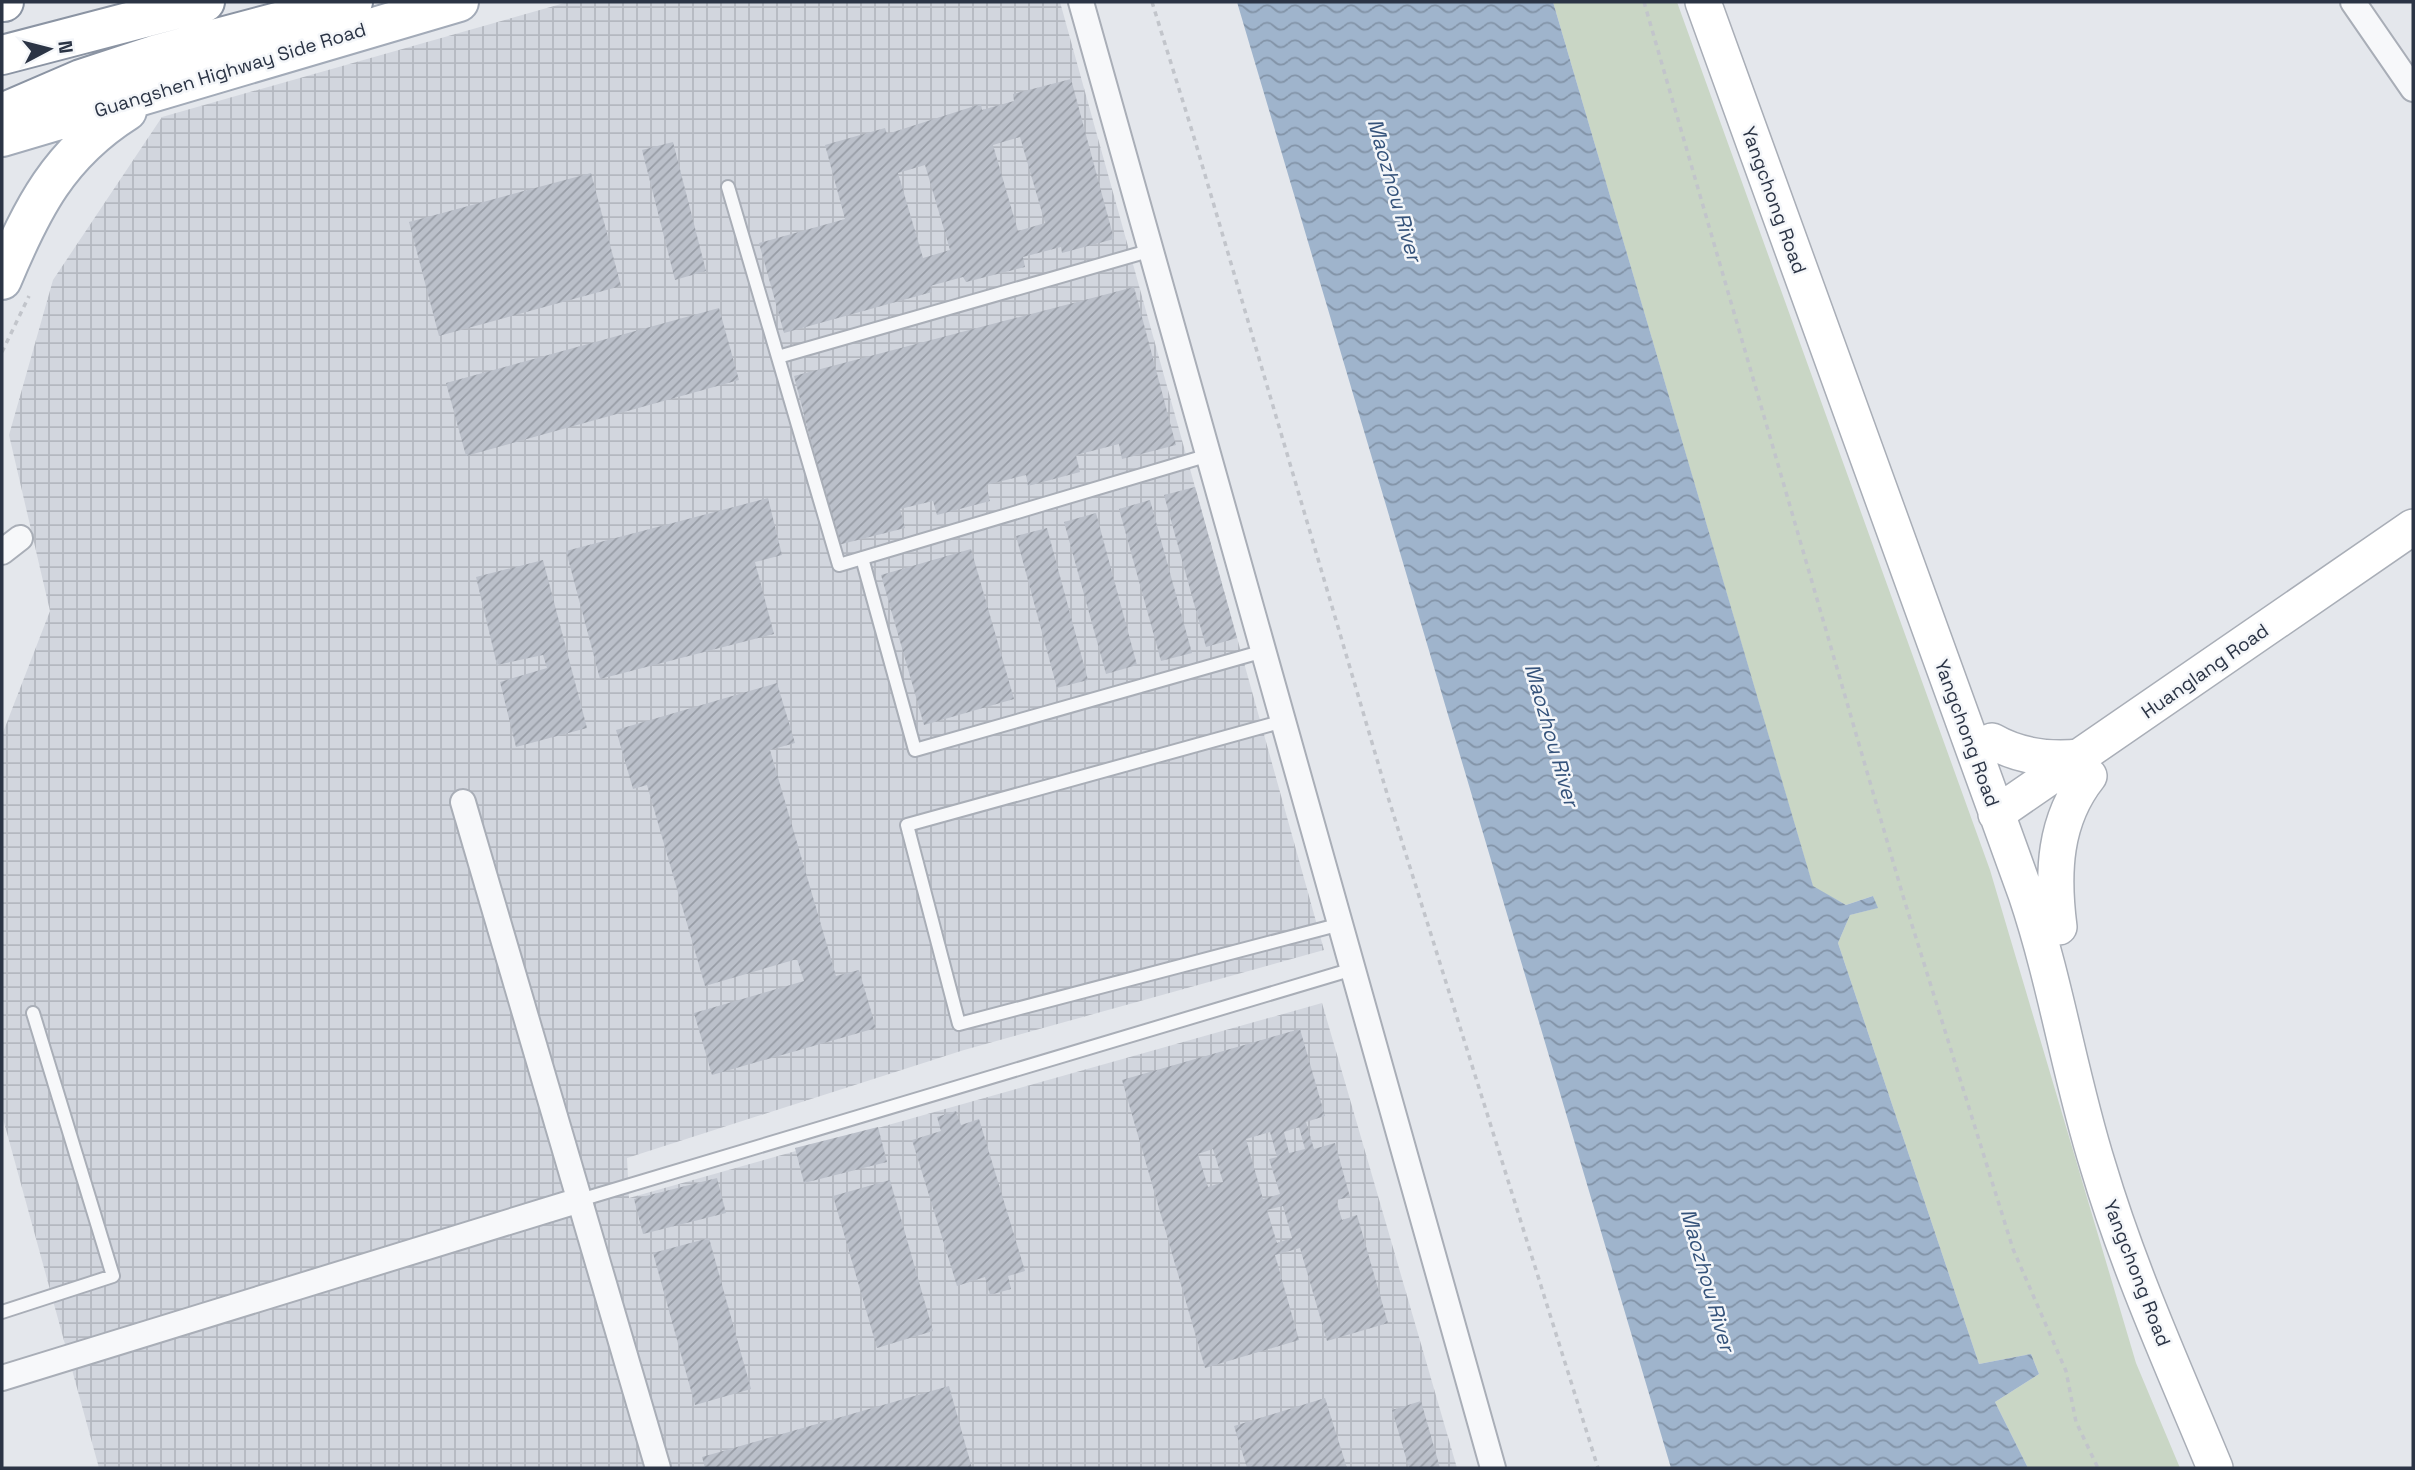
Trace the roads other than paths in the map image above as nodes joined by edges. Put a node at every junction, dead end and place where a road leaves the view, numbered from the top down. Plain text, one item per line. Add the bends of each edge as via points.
1 (205, 2) edge
2 (353, 2) edge
3 (458, 2) edge
4 (1081, 2) edge
5 (1703, 2) edge
6 (1728, 2) edge
7 (2353, 2) edge
8 (2, 55) edge
9 (180, 85) junction
10 (2413, 89) edge
11 (2, 113) edge
12 (2, 137) edge
13 (728, 187) dead end
14 (1152, 250) junction
15 (16, 285) edge
16 (778, 357) junction
17 (1209, 455) junction
18 (2413, 527) edge
19 (2413, 553) edge
20 (862, 558) junction
21 (1264, 651) junction
22 (1284, 721) junction
23 (1992, 741) junction
24 (2084, 766) junction
25 (463, 802) dead end
26 (2008, 815) junction
27 (1341, 924) junction
28 (2059, 927) junction
29 (1353, 969) junction
30 (33, 1013) dead end
31 (580, 1200) junction
32 (2, 1312) edge
33 (2, 1378) edge
34 (658, 1468) edge
35 (1493, 1468) edge
36 (2215, 1468) edge
37 (2239, 1468) edge

1 - 8 main road
2 - 11 main road via 156,54
3 - 9 main road, Guangshen Highway Side Road
4 - 14 street
5 - 26 street, Yangchong Road
6 - 23 street, Yangchong Road
7 - 10 street
9 - 12 main road, Guangshen Highway Side Road
9 - 15 main road via 125,111 82,145 46,187 33,209
13 - 16 lane
14 - 16 lane
14 - 17 street
16 - 20 lane via 839,565
17 - 20 lane
17 - 21 street
18 - 24 street, Huanglang Road
19 - 24 street, Huanglang Road
20 - 21 lane via 915,750
21 - 22 street
22 - 27 street
22 - 27 lane via 906,825 959,1024
23 - 24 street via 2018,752
23 - 26 street, Yangchong Road
24 - 26 street, Huanglang Road
24 - 28 street via 2057,846
25 - 31 street
26 - 28 street, Yangchong Road
26 - 36 street, Yangchong Road via 2108,1199
27 - 29 street
28 - 37 street, Yangchong Road via 2141,1223
29 - 31 lane
29 - 35 street
30 - 32 lane via 113,1276
31 - 33 street
31 - 34 street

